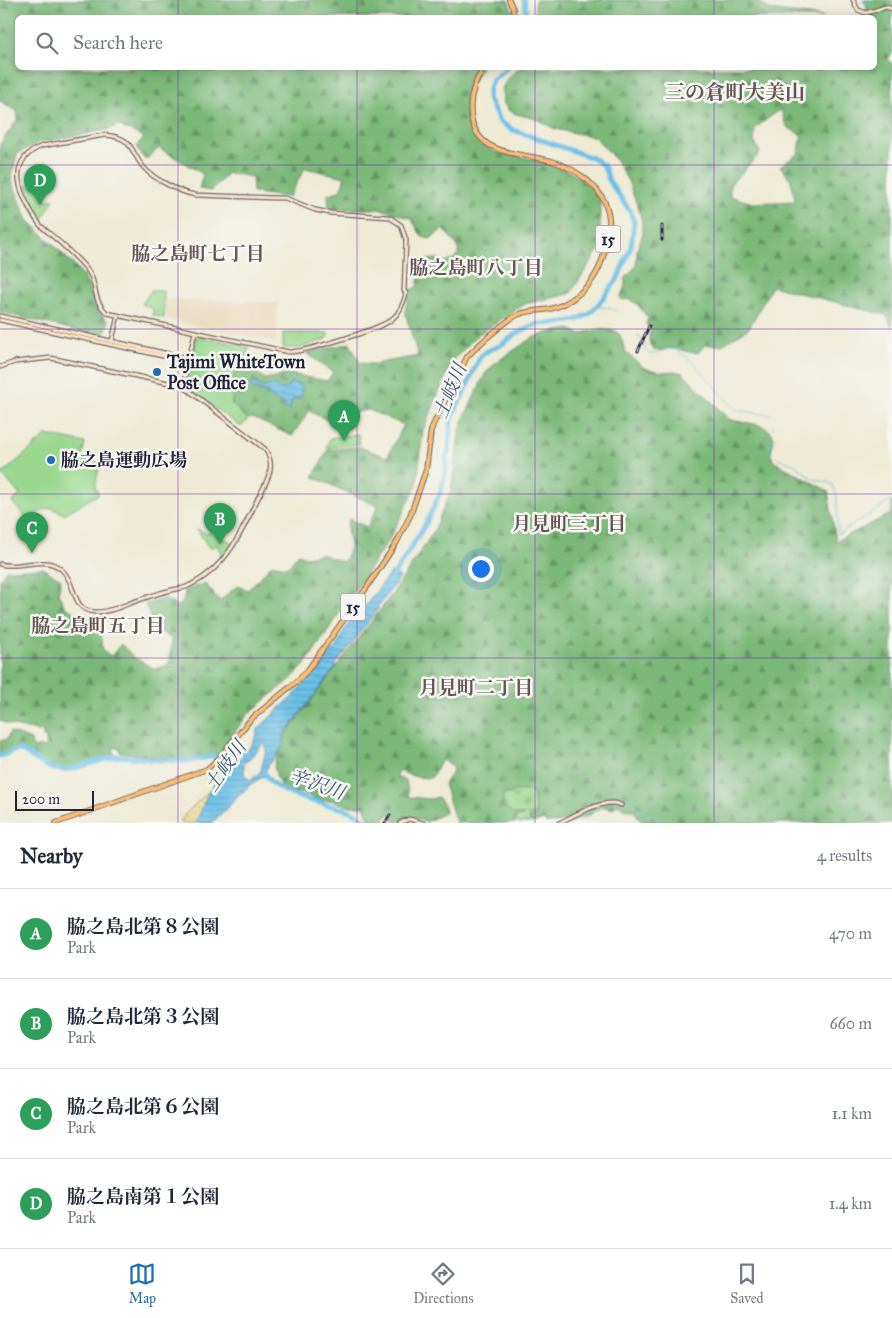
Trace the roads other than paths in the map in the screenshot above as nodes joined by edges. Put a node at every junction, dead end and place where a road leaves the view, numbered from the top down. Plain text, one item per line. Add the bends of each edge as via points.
1 (509, 0) edge
2 (853, 0) edge
3 (892, 9) edge
4 (514, 15) edge
5 (483, 70) edge
6 (118, 315) junction
7 (0, 318) edge
8 (195, 332) junction
9 (112, 343) junction
10 (189, 361) junction
11 (0, 366) edge
12 (184, 386) junction
13 (0, 564) edge
14 (621, 805) dead end
15 (56, 823) edge
16 (400, 823) edge
17 (423, 823) edge
18 (559, 823) edge

1 - 4 main road
2 - 3 street via 858,10 866,13 886,7
5 - 15 main road, 15 via 470,102 472,120 480,138 499,150 567,167 598,190 603,198 609,218 609,234 598,271 576,296 558,306 515,316 477,347 465,362 431,431 426,470 406,527 302,676 251,719 206,769
6 - 8 street
6 - 8 street via 107,313 100,306 90,274 40,225 21,191 19,168 24,158 42,146 105,135 118,136 131,147 144,168 170,187 186,193 285,198 330,213 389,217 405,232 405,301 392,319 380,326 297,352
6 - 9 street
7 - 9 street
8 - 10 street
9 - 10 street
10 - 12 street
11 - 12 street via 51,358
12 - 13 street via 265,449 271,460 270,474 258,498 234,545 218,566 183,588 95,612 86,610 79,603 67,575 57,566 42,562
14 - 18 street via 613,803 596,807
16 - 17 street via 410,819

